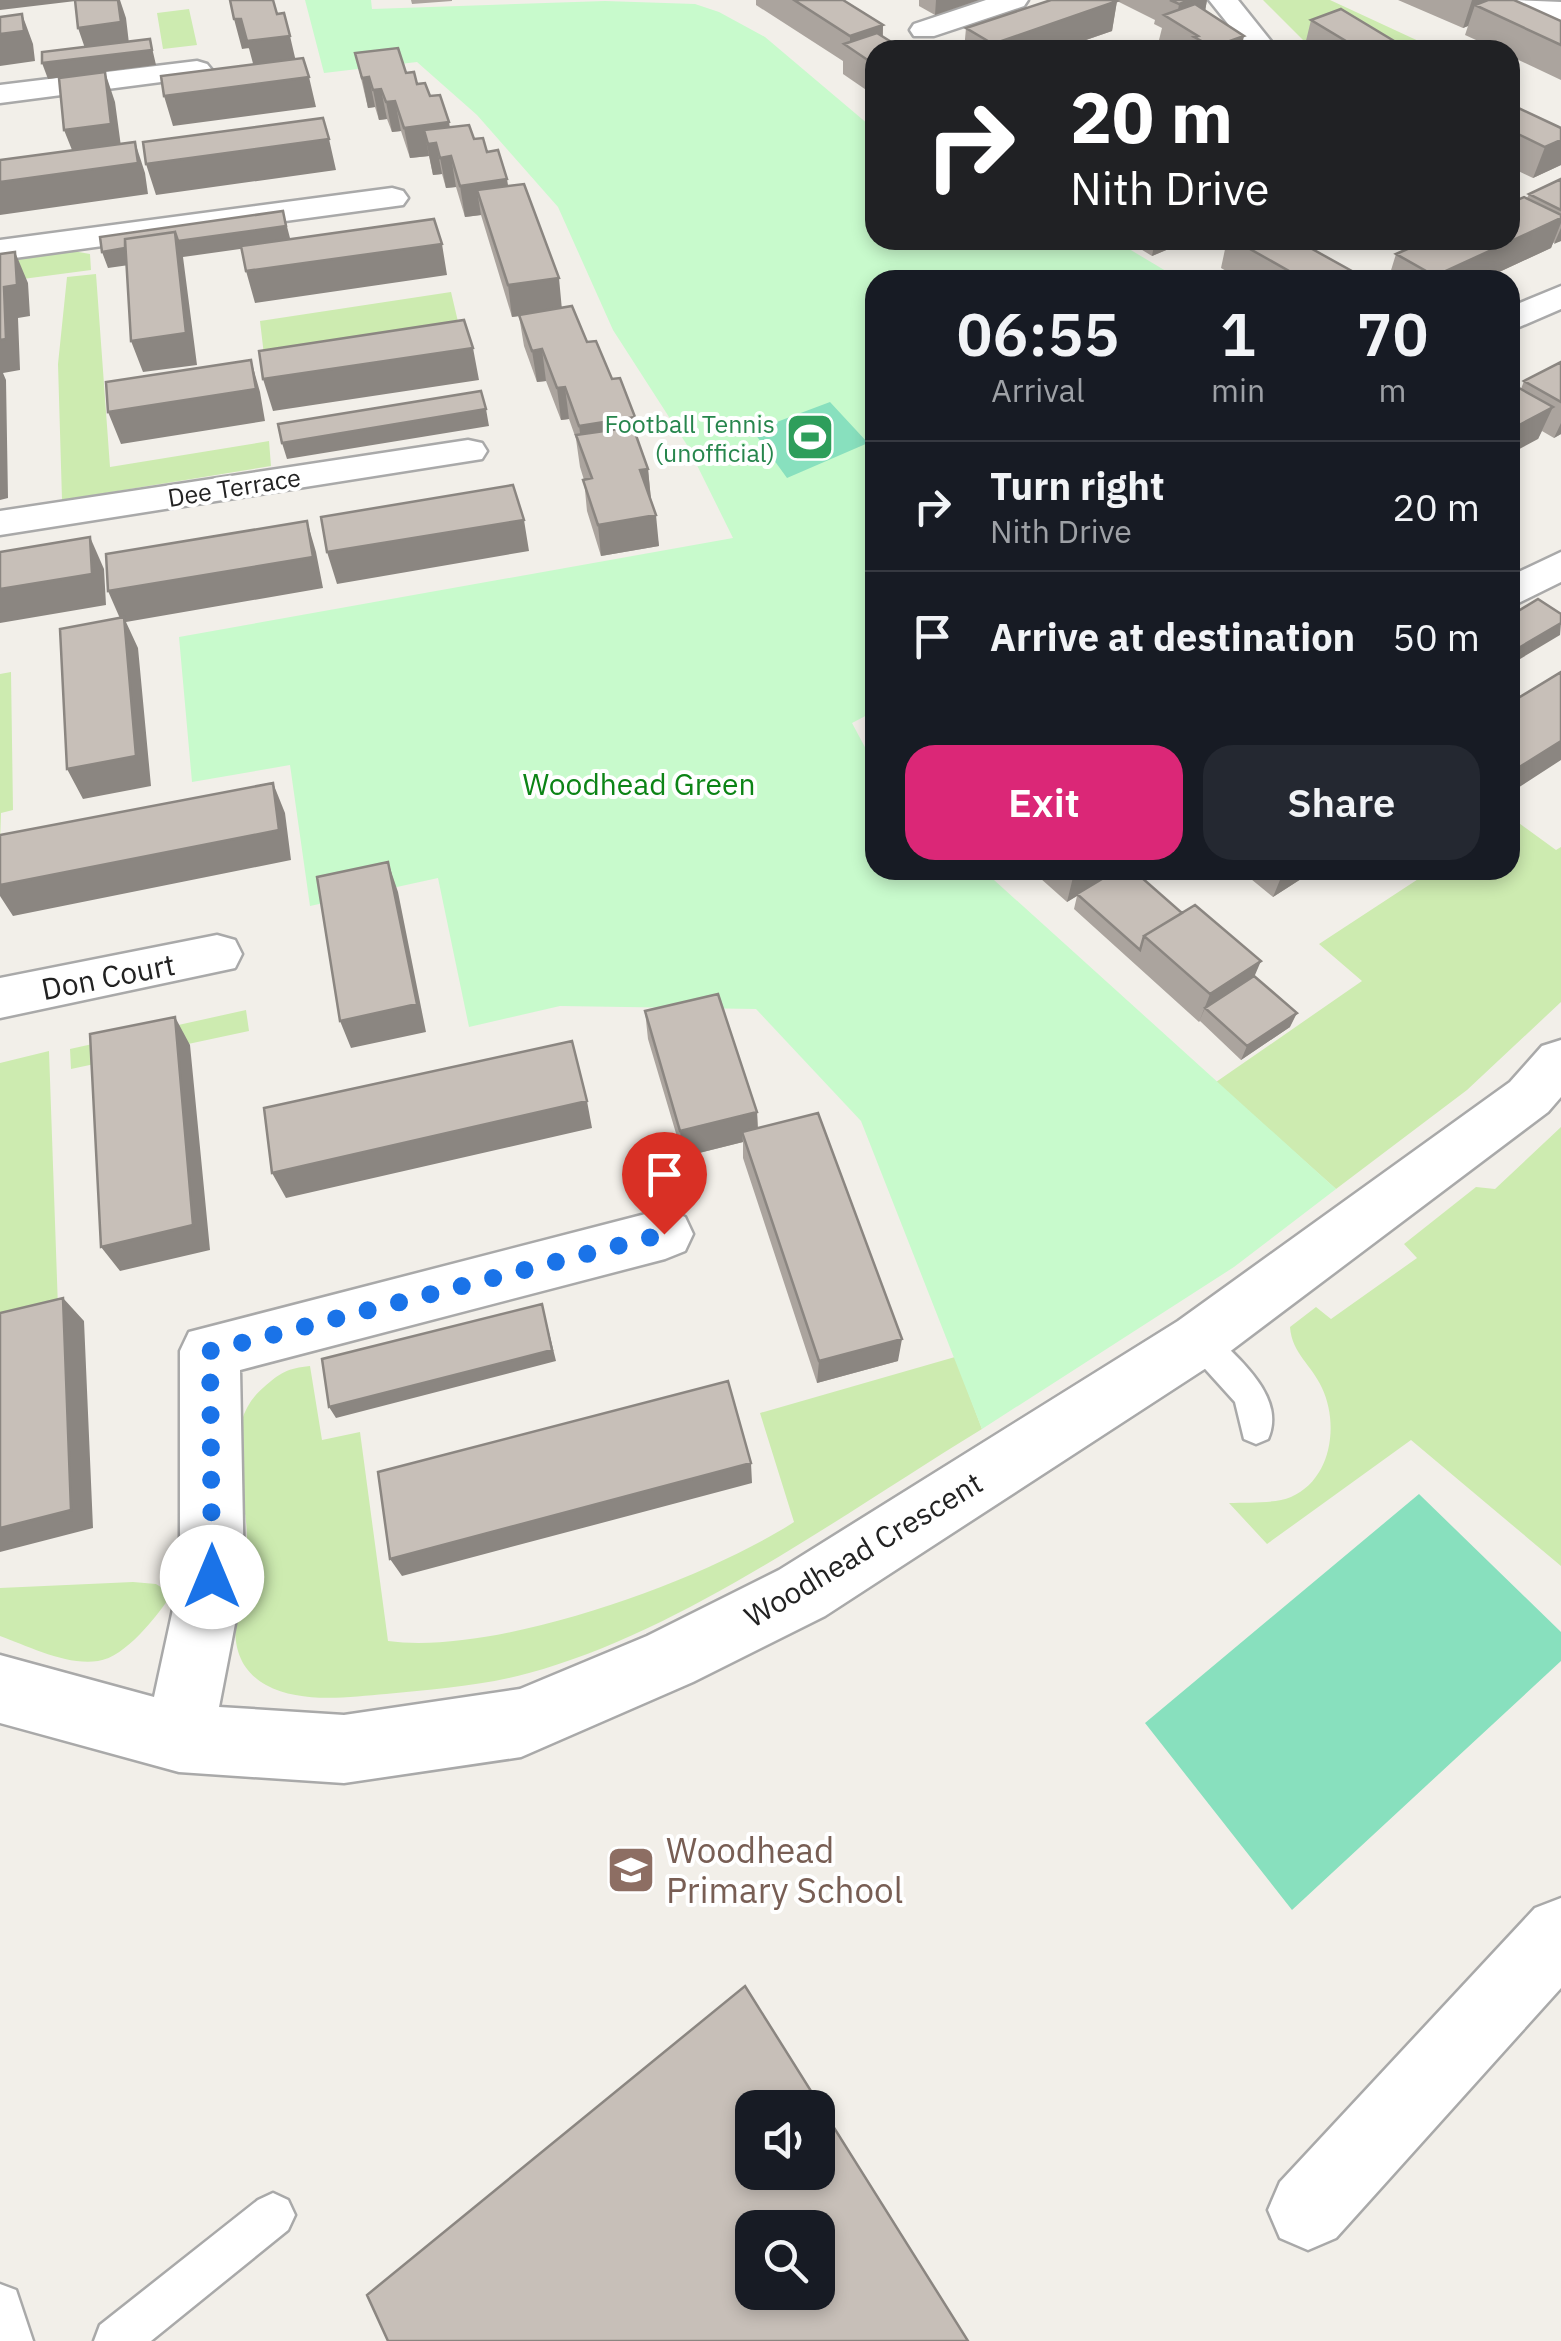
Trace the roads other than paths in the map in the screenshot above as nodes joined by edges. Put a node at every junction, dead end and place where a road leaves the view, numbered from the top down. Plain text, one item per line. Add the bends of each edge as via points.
1 (1014, 0) edge
2 (1223, 0) edge
3 (1528, 0) edge
4 (1561, 12) edge
5 (924, 30) dead end
6 (1256, 40) edge
7 (198, 70) edge
8 (0, 94) edge
9 (392, 198) dead end
10 (0, 250) edge
11 (1561, 296) edge
12 (1520, 315) edge
13 (468, 451) dead end
14 (0, 523) edge
15 (1561, 565) edge
16 (1520, 588) edge
17 (217, 954) dead end
18 (0, 998) edge
19 (1561, 1060) edge
20 (664, 1234) dead end
21 (1199, 1340) junction
22 (1256, 1428) dead end
23 (0, 1689) edge
24 (180, 1738) junction
25 (1561, 1934) edge
26 (1308, 2210) dead end
27 (272, 2215) dead end
28 (0, 2306) edge
29 (11, 2341) edge
30 (116, 2341) edge

1 - 5 street
2 - 6 street
3 - 4 street
7 - 8 street
9 - 10 street
11 - 12 street
13 - 14 street, Dee Terrace
15 - 16 street
17 - 18 street, Don Court
19 - 21 street, Woodhead Crescent via 1529,1097
20 - 24 street via 210,1351 212,1577
21 - 22 lane via 1250,1395
21 - 24 street, Woodhead Crescent via 802,1593 521,1723 344,1748
23 - 24 street, Woodhead Crescent
25 - 26 street
27 - 30 lane
28 - 29 lane

